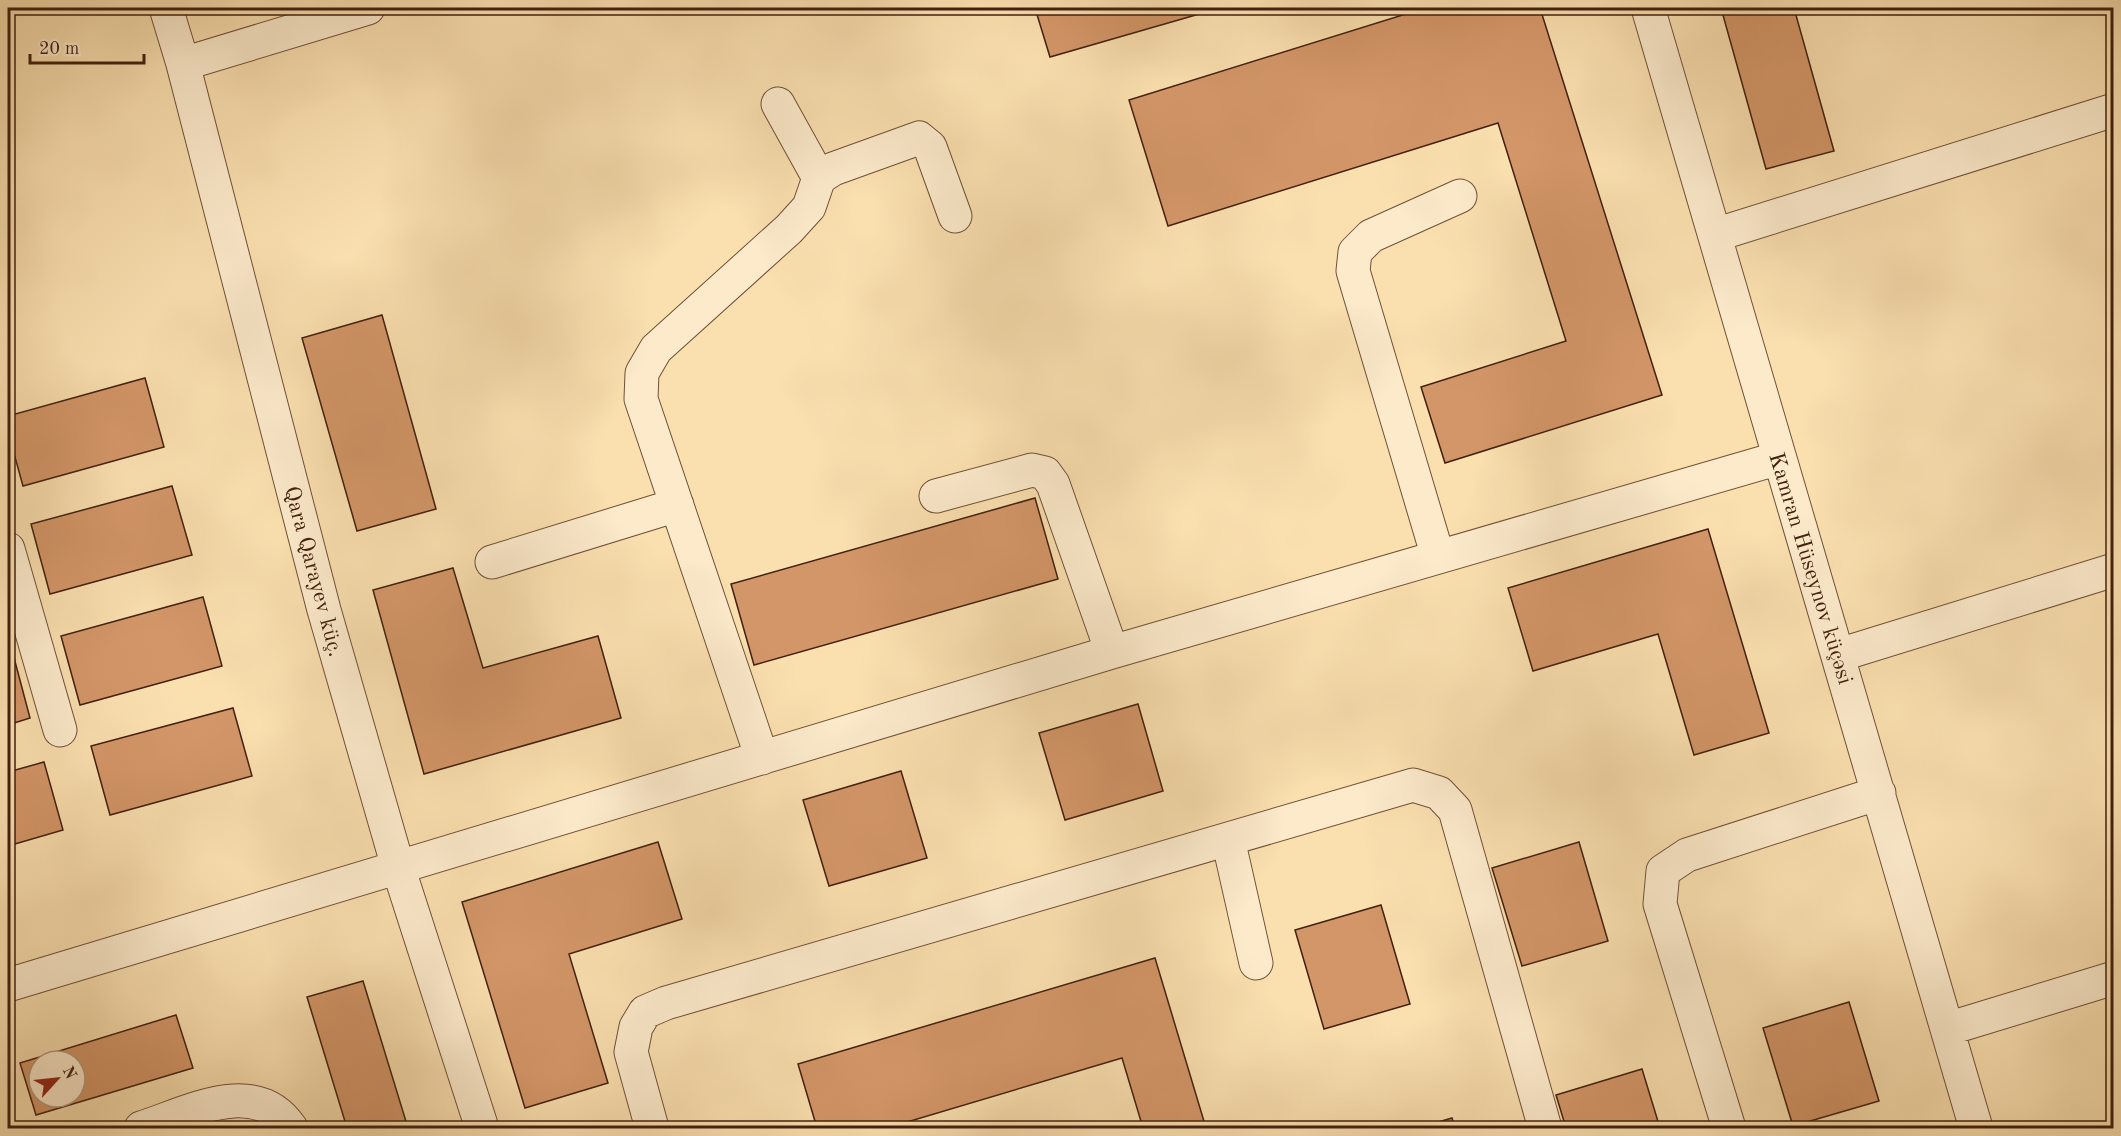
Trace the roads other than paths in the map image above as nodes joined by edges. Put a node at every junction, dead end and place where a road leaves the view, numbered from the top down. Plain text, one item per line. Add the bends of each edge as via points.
1 (166, 8) edge
2 (368, 8) edge
3 (1648, 8) edge
4 (183, 64) junction
5 (778, 104) dead end
6 (2114, 110) edge
7 (819, 178) junction
8 (1460, 196) dead end
9 (955, 216) dead end
10 (1715, 235) junction
11 (1779, 458) junction
12 (936, 496) dead end
13 (677, 505) junction
14 (8, 549) edge
15 (1438, 557) junction
16 (492, 562) dead end
17 (2114, 570) edge
18 (17, 621) edge
19 (1112, 652) junction
20 (1839, 655) junction
21 (60, 730) dead end
22 (762, 758) junction
23 (1879, 793) junction
24 (1228, 839) junction
25 (398, 867) junction
26 (1256, 963) dead end
27 (2114, 978) edge
28 (8, 985) edge
29 (1947, 1029) junction
30 (141, 1128) edge
31 (291, 1128) edge
32 (482, 1128) edge
33 (652, 1128) edge
34 (1545, 1128) edge
35 (1729, 1128) edge
36 (1976, 1128) edge

1 - 4 street, Qara Qarayev küç.
2 - 4 street
3 - 10 street, Kamran Hüseynov küçəsi
4 - 25 street, Qara Qarayev küç. via 324,610
5 - 7 street
6 - 10 street
7 - 9 street via 833,169 919,138 930,147
7 - 13 street via 809,207 656,348 642,374 641,399
8 - 15 street via 1371,236 1355,252 1353,271
10 - 11 street, Kamran Hüseynov küçəsi
11 - 15 street
11 - 20 street, Kamran Hüseynov küçəsi
12 - 19 street via 1032,470 1045,473 1053,484
13 - 16 street
13 - 22 street
14 - 18 street
15 - 19 street
17 - 20 street
18 - 21 street
19 - 22 street
20 - 23 street, Kamran Hüseynov küçəsi
22 - 25 street
23 - 29 street, Kamran Hüseynov küçəsi
23 - 35 street via 1688,855 1663,871 1660,904
24 - 26 street
24 - 33 street via 645,1012 636,1027 631,1052
24 - 34 street via 1413,785 1439,793 1455,810
25 - 28 street
25 - 32 street, Qara Qarayev küç.
27 - 29 street
29 - 36 street, Kamran Hüseynov küçəsi
30 - 31 street via 224,1101 252,1100 284,1117

